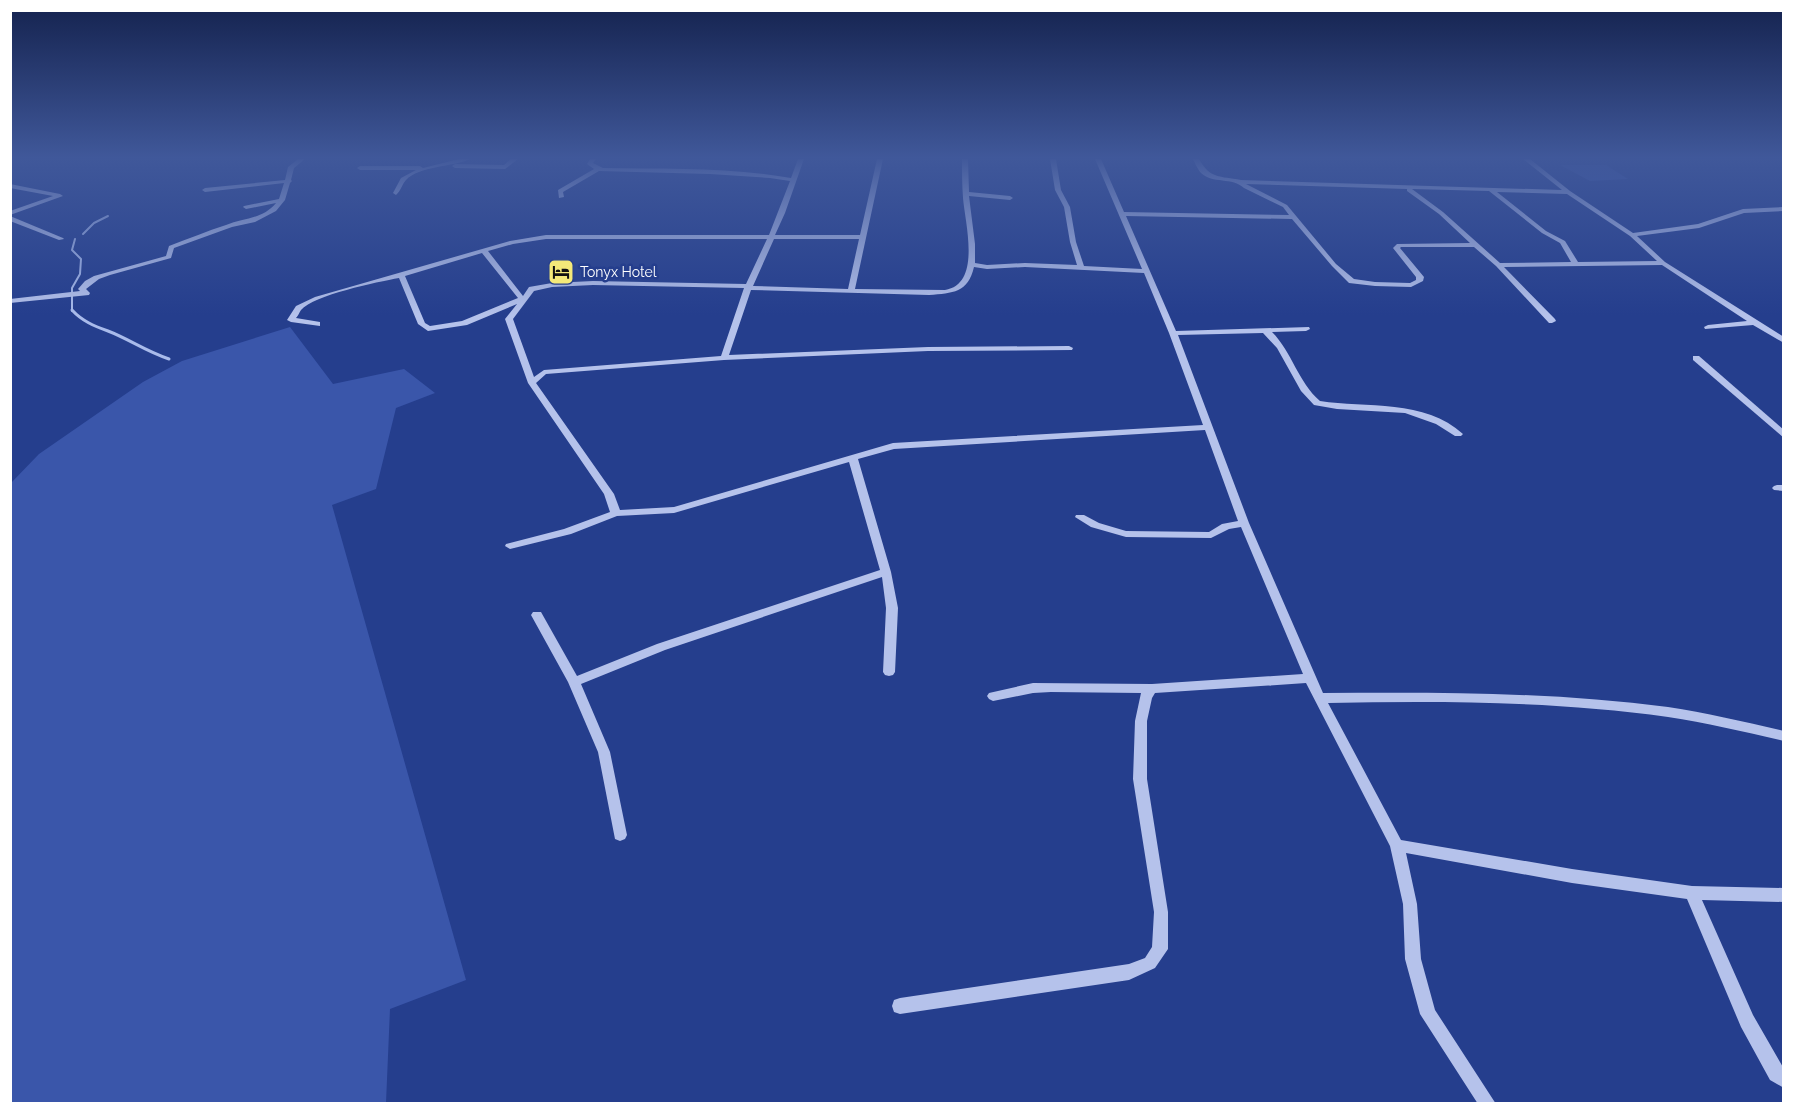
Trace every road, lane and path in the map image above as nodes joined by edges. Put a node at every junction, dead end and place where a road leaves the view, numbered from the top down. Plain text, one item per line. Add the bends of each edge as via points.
1 (272, 211) edge
2 (783, 211) edge
3 (868, 211) edge
4 (969, 211) edge
5 (1068, 211) edge
6 (1121, 211) edge
7 (1289, 211) edge
8 (1439, 211) edge
9 (1517, 211) edge
10 (1596, 211) edge
11 (1743, 211) edge
12 (1122, 214) junction
13 (10, 215) edge
14 (1293, 217) junction
15 (1632, 235) junction
16 (862, 237) junction
17 (770, 238) junction
18 (61, 239) dead end
19 (1473, 245) junction
20 (484, 251) junction
21 (1575, 263) junction
22 (1663, 263) junction
23 (970, 264) junction
24 (1498, 265) junction
25 (1081, 268) junction
26 (1144, 271) junction
27 (401, 275) junction
28 (749, 287) junction
29 (851, 291) junction
30 (522, 299) junction
31 (10, 301) edge
32 (1552, 321) dead end
33 (1756, 322) junction
34 (317, 324) dead end
35 (1708, 327) dead end
36 (1306, 329) dead end
37 (1266, 331) junction
38 (1173, 333) junction
39 (1784, 341) edge
40 (1069, 348) dead end
41 (724, 358) junction
42 (1696, 358) dead end
43 (532, 383) junction
44 (1207, 427) junction
45 (1458, 434) dead end
46 (1784, 435) edge
47 (853, 458) junction
48 (616, 513) junction
49 (1080, 517) dead end
50 (1245, 523) junction
51 (510, 546) dead end
52 (886, 572) junction
53 (537, 615) dead end
54 (889, 672) dead end
55 (1310, 678) junction
56 (574, 682) junction
57 (1152, 689) junction
58 (993, 696) dead end
59 (1318, 698) junction
60 (1784, 736) edge
61 (620, 835) dead end
62 (1397, 845) junction
63 (1692, 893) junction
64 (1784, 895) edge
65 (900, 1006) dead end
66 (1784, 1080) edge
67 (1488, 1104) edge

1 - 31 street via 253,221 171,247 169,257 153,264 110,272 85,283 82,289 86,293
2 - 17 street
3 - 16 street
4 - 23 street via 973,238
5 - 25 street
6 - 12 street
7 - 14 street
8 - 19 street
9 - 21 street via 1563,242
10 - 15 street
11 - 15 street via 1700,226
12 - 14 street
12 - 26 street
13 - 18 street
14 - 19 street via 1344,276 1363,284 1419,282 1420,277 1396,248 1399,245
15 - 22 street
16 - 17 street
16 - 29 street
17 - 20 street via 553,236
17 - 28 street
19 - 24 street
20 - 27 street
20 - 30 street
21 - 22 street
21 - 24 street
22 - 33 street
23 - 25 street
23 - 29 street via 961,287 948,292
24 - 32 street
25 - 26 street
26 - 38 street
27 - 30 street via 422,324 428,329 464,323
27 - 34 street via 342,290 298,308 291,320
28 - 29 street
28 - 30 street via 552,285 532,289
28 - 41 street
30 - 43 street via 509,320
33 - 35 street
33 - 39 street
36 - 37 street
37 - 38 street
37 - 45 street via 1278,341 1307,393 1317,403 1401,410 1426,416
38 - 44 street
40 - 41 street via 928,349
41 - 43 street via 563,369 544,372
42 - 46 street
43 - 48 street via 609,494
44 - 47 street via 893,446
44 - 50 street
47 - 48 street via 674,510
47 - 52 street
48 - 51 street via 567,532
49 - 50 street via 1126,534 1211,535 1226,526
50 - 55 street
52 - 54 street via 892,608
52 - 56 street via 661,647
53 - 56 street
55 - 57 street
55 - 59 street
56 - 61 street via 604,752
57 - 58 street via 1051,687
57 - 65 street via 1146,696 1141,721 1140,779 1161,912 1160,949 1150,963 1128,972
59 - 60 street via 1452,696 1609,705 1740,724
59 - 62 street
62 - 63 street
62 - 67 street via 1410,904 1413,959 1428,1014
63 - 64 street
63 - 66 street via 1747,1021 1776,1074

